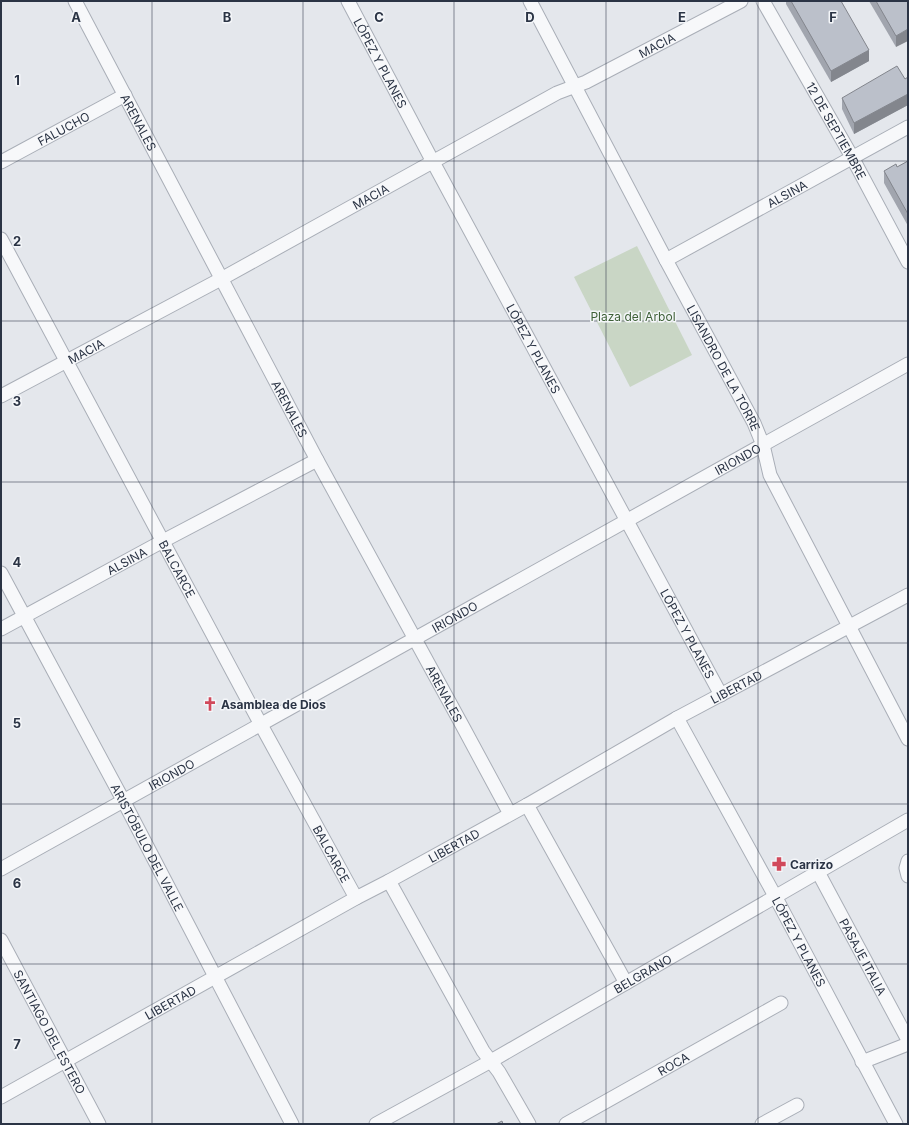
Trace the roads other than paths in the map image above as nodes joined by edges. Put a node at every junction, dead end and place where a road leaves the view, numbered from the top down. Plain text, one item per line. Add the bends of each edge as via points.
1 (75, 1) edge
2 (348, 1) edge
3 (530, 1) edge
4 (741, 1) edge
5 (763, 1) edge
6 (576, 86) junction
7 (125, 95) junction
8 (908, 127) edge
9 (852, 158) junction
10 (1, 162) edge
11 (433, 162) junction
12 (1, 239) edge
13 (666, 260) junction
14 (908, 262) edge
15 (221, 279) junction
16 (66, 361) junction
17 (908, 364) edge
18 (1, 396) edge
19 (763, 445) junction
20 (317, 460) junction
21 (627, 520) junction
22 (163, 541) junction
23 (1, 573) edge
24 (908, 595) edge
25 (24, 616) junction
26 (850, 626) junction
27 (1, 629) edge
28 (414, 639) junction
29 (721, 695) junction
30 (677, 718) junction
31 (260, 723) junction
32 (908, 739) edge
33 (123, 800) junction
34 (527, 805) junction
35 (510, 814) junction
36 (908, 820) edge
37 (1, 869) edge
38 (818, 872) junction
39 (389, 881) junction
40 (775, 896) junction
41 (356, 898) junction
42 (1, 940) edge
43 (215, 978) junction
44 (626, 983) junction
45 (780, 1003) dead end
46 (908, 1040) edge
47 (908, 1044) edge
48 (491, 1061) junction
49 (66, 1062) junction
50 (862, 1062) junction
51 (1, 1097) edge
52 (797, 1105) dead end
53 (99, 1124) edge
54 (292, 1124) edge
55 (376, 1124) edge
56 (529, 1124) edge
57 (566, 1124) edge
58 (762, 1124) edge
59 (896, 1124) edge

1 - 7 street, ARENALES
2 - 11 street, LÓPEZ Y PLANES
3 - 6 street, LISANDRO DE LA TORRE
4 - 6 street, MACIA
5 - 9 street, 12 DE SEPTIEMBRE
6 - 11 street, MACIA via 557,93
6 - 13 street, LISANDRO DE LA TORRE
7 - 10 street, FALUCHO
7 - 15 street, ARENALES
8 - 9 street, ALSINA
9 - 13 street, ALSINA
9 - 14 street, 12 DE SEPTIEMBRE
11 - 15 street, MACIA
11 - 21 street, LÓPEZ Y PLANES
12 - 16 street, BALCARCE
13 - 19 street, LISANDRO DE LA TORRE via 754,423
15 - 16 street, MACIA
15 - 20 street, ARENALES
16 - 18 street, MACIA
16 - 22 street, BALCARCE
17 - 19 street, IRIONDO
19 - 21 street, IRIONDO
19 - 26 street, LISANDRO DE LA TORRE via 770,474
20 - 22 street, ALSINA
20 - 28 street, ARENALES
21 - 28 street, IRIONDO
21 - 29 street, LÓPEZ Y PLANES
22 - 25 street, ALSINA
22 - 31 street, BALCARCE
23 - 25 street, ARISTÓBULO DEL VALLE
24 - 26 street, LIBERTAD
25 - 27 street, ALSINA
25 - 33 street, ARISTÓBULO DEL VALLE
26 - 29 street, LIBERTAD
26 - 32 street, LISANDRO DE LA TORRE
28 - 31 street, IRIONDO
28 - 35 street, ARENALES
29 - 30 street, LIBERTAD
30 - 34 street, LIBERTAD
30 - 40 street, LÓPEZ Y PLANES
31 - 33 street, IRIONDO
31 - 41 street, BALCARCE
33 - 37 street, IRIONDO
33 - 43 street, ARISTÓBULO DEL VALLE
34 - 35 street, LIBERTAD
34 - 44 street
35 - 39 street, LIBERTAD
36 - 38 street, BELGRANO
38 - 40 street, BELGRANO
38 - 46 street, PASAJE ITALIA
39 - 41 street, LIBERTAD
39 - 48 street via 483,1051
40 - 44 street, BELGRANO
40 - 50 street, LÓPEZ Y PLANES
41 - 43 street, LIBERTAD
42 - 49 street, SANTIAGO DEL ESTERO
43 - 49 street, LIBERTAD
43 - 54 street, ARISTÓBULO DEL VALLE
44 - 48 street, BELGRANO
45 - 57 street, ROCA
47 - 50 street
48 - 55 street, BELGRANO
48 - 56 street
49 - 51 street, LIBERTAD
49 - 53 street, SANTIAGO DEL ESTERO
50 - 59 street, LÓPEZ Y PLANES
52 - 58 street

